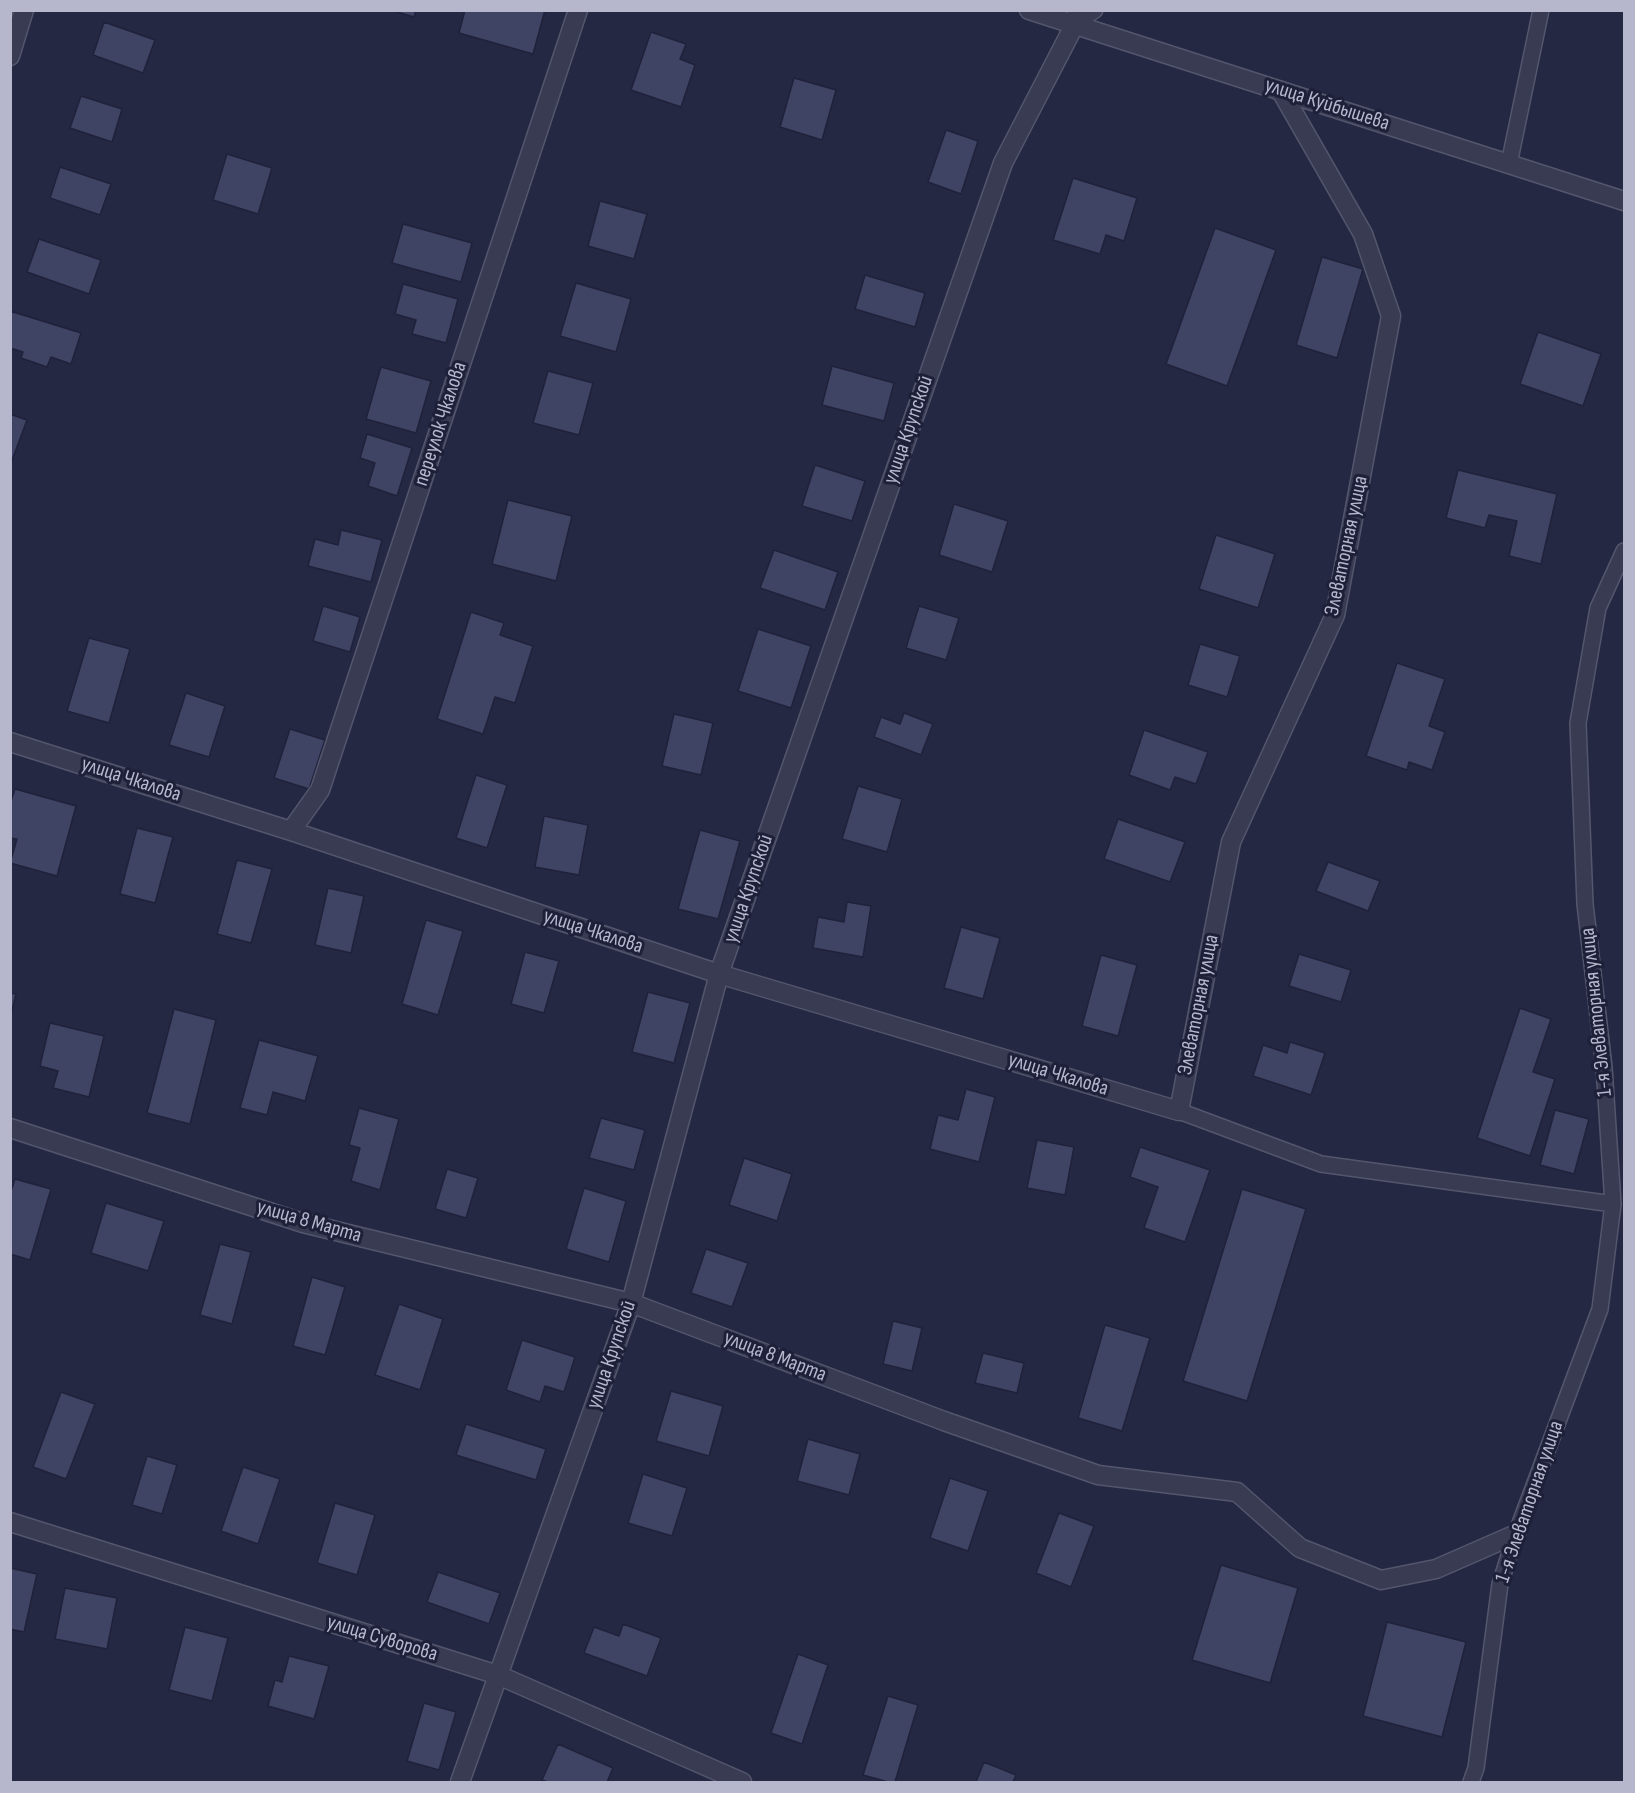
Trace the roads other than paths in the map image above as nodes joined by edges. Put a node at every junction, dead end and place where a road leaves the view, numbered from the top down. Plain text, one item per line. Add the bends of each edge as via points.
1 (24, 10) edge
2 (578, 10) edge
3 (1029, 10) edge
4 (1095, 10) edge
5 (1541, 10) edge
6 (1077, 17) edge
7 (14, 33) edge
8 (10, 56) edge
9 (1281, 91) junction
10 (1509, 164) junction
11 (1624, 201) edge
12 (1624, 551) edge
13 (10, 742) edge
14 (291, 831) junction
15 (719, 974) junction
16 (1179, 1111) junction
17 (10, 1128) edge
18 (1613, 1204) junction
19 (631, 1303) junction
20 (10, 1522) edge
21 (1516, 1534) junction
22 (498, 1675) junction
23 (460, 1782) edge
24 (742, 1782) edge
25 (1471, 1782) edge

1 - 7 street
2 - 14 street, переулок Чкалова via 320,790
3 - 6 street, улица Куйбышева
4 - 6 lane
5 - 10 lane
6 - 9 street, улица Куйбышева
6 - 15 street, улица Крупской via 1003,163
7 - 8 street
9 - 10 street, улица Куйбышева
9 - 16 street, Элеваторная улица via 1363,234 1391,316 1335,615 1231,842
10 - 11 street, улица Куйбышева
12 - 18 lane, 1-я Элеваторная улица via 1598,608 1578,723 1585,904 1604,1067
13 - 14 street, улица Чкалова
14 - 15 street, улица Чкалова
15 - 16 street, улица Чкалова
15 - 19 street, улица Крупской
16 - 18 lane via 1321,1164
17 - 19 street, улица 8 Марта via 303,1223
18 - 21 lane, 1-я Элеваторная улица via 1600,1309
19 - 21 street, улица 8 Марта via 1098,1475 1237,1492 1299,1548 1381,1580 1436,1569
19 - 22 street, улица Крупской
20 - 22 street, улица Суворова
21 - 25 lane, 1-я Элеваторная улица via 1500,1584
22 - 23 street, улица Крупской
22 - 24 street, улица Суворова

